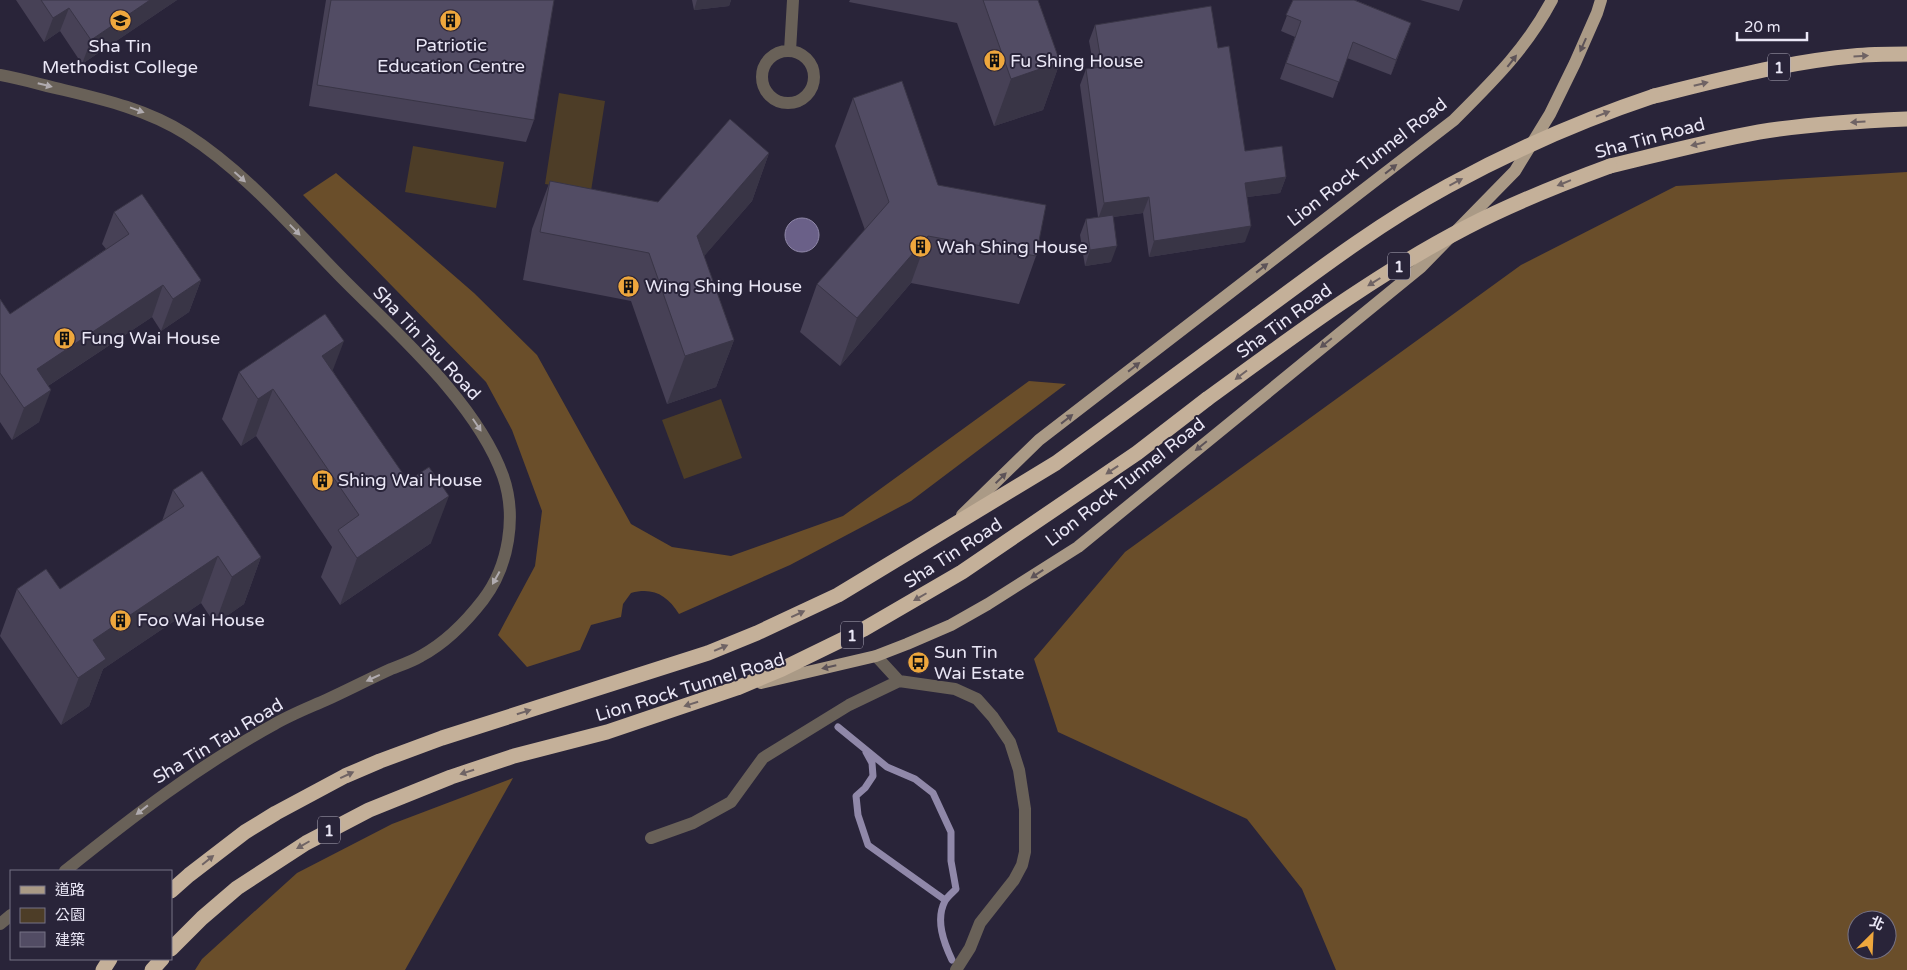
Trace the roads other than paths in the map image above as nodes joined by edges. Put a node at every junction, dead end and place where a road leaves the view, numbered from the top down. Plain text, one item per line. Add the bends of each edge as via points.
1 (793, 0) edge
2 (1552, 0) edge
3 (1601, 0) edge
4 (790, 51) junction
5 (1907, 54) edge
6 (0, 75) edge
7 (1907, 119) edge
8 (953, 524) junction
9 (876, 656) junction
10 (899, 681) junction
11 (737, 688) junction
12 (651, 838) dead end
13 (66, 870) edge
14 (172, 890) edge
15 (10, 916) edge
16 (0, 924) edge
17 (172, 948) edge
18 (161, 960) edge
19 (152, 970) edge
20 (956, 970) edge

1 - 4 street
8 -> 2 main road, Lion Rock Tunnel Road via 1039,440 1454,120 1504,70 1525,44
3 -> 9 main road, Lion Rock Tunnel Road via 1550,114 1515,171 1421,267 1078,547 951,625
4 - 4 street via 804,56 813,67 814,83 798,101 789,103 781,102 767,92 762,76 763,68 774,55
8 -> 5 highway, Sha Tin Road / 1, bridge via 1056,463 1402,214 1531,144 1654,96 1730,77 1854,56
6 -> 13 street, Sha Tin Tau Road via 120,103 147,113 184,133 220,159 261,195 431,369 466,410 493,452 504,479 510,513 508,542 500,572 485,598 447,638 419,658 277,722 245,740 158,797
7 -> 11 highway, Sha Tin Road / 1, bridge via 1811,125 1714,140 1610,166 1510,206 1465,228 1332,309 1137,452 962,572 864,629
14 -> 8 highway, Lion Rock Tunnel Road / 1 via 245,832 345,776 426,744 716,650 758,633 838,595
9 - 10 street
9 -> 11 main road, Lion Rock Tunnel Road
10 - 12 street via 850,705 763,758 731,802 693,823
10 - 20 street via 955,689 977,699 1010,742 1018,770 1025,809 1022,865 980,924
11 -> 17 highway, Lion Rock Tunnel Road / 1 via 607,732 514,756 370,810 306,843 237,888
15 - 16 street
18 - 19 highway

